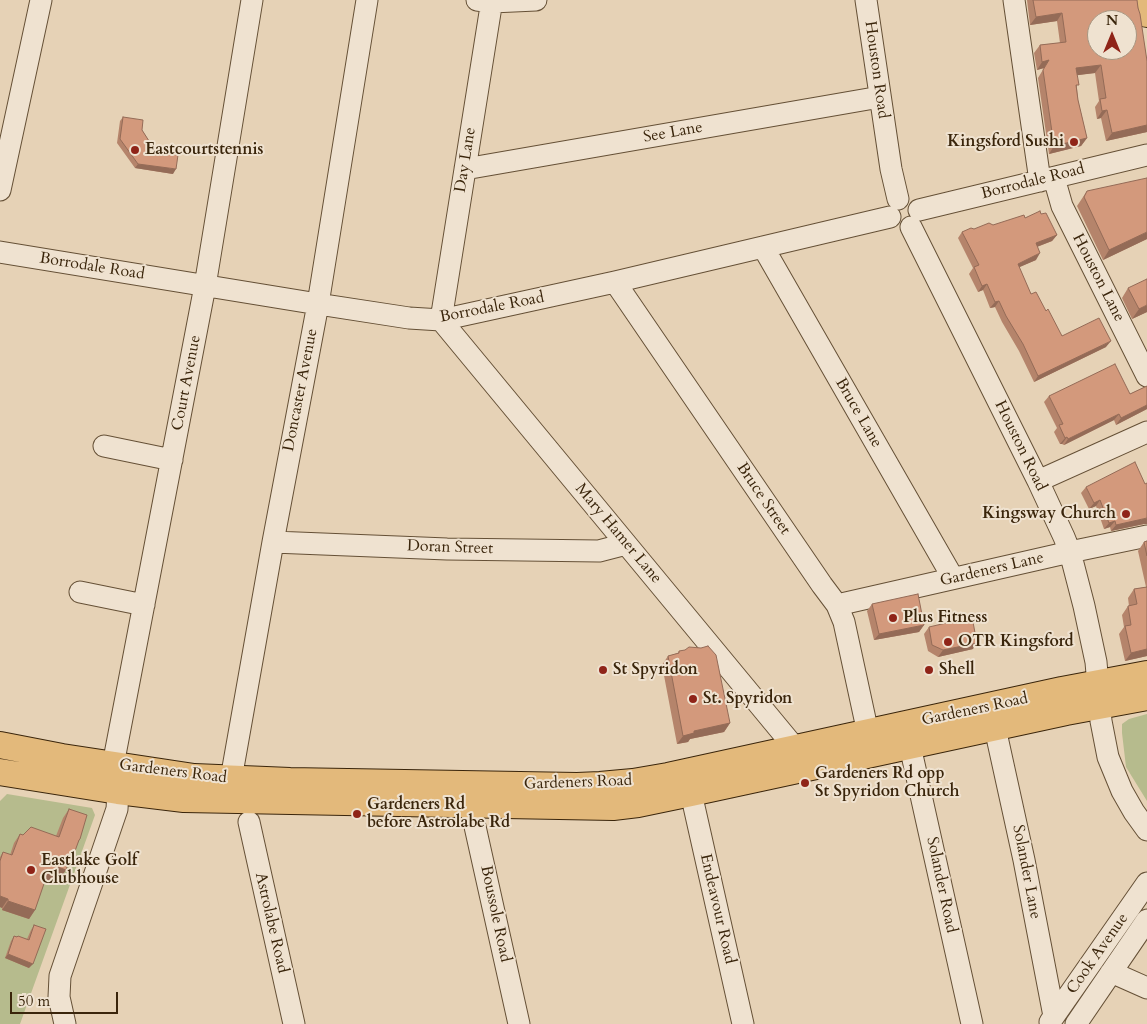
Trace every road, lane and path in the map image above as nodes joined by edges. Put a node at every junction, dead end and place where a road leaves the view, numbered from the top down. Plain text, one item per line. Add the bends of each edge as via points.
1 (41, 0) edge
2 (252, 0) edge
3 (367, 0) edge
4 (536, 0) edge
5 (866, 0) edge
6 (1014, 0) edge
7 (487, 1) edge
8 (880, 98) junction
9 (1147, 155) edge
10 (465, 169) junction
11 (1047, 180) junction
12 (0, 190) edge
13 (894, 208) junction
14 (915, 219) junction
15 (763, 247) junction
16 (0, 252) edge
17 (615, 282) junction
18 (205, 286) junction
19 (318, 304) junction
20 (440, 320) junction
21 (1147, 376) edge
22 (1147, 432) edge
23 (104, 446) dead end
24 (172, 460) junction
25 (1038, 481) junction
26 (1147, 536) edge
27 (273, 542) junction
28 (626, 544) junction
29 (1070, 552) junction
30 (953, 578) junction
31 (80, 592) dead end
32 (144, 604) junction
33 (836, 605) junction
34 (1147, 674) edge
35 (1098, 695) junction
36 (1147, 697) edge
37 (995, 728) junction
38 (868, 733) junction
39 (0, 744) edge
40 (910, 746) junction
41 (796, 748) junction
42 (62, 757) junction
43 (113, 764) junction
44 (0, 772) edge
45 (231, 779) junction
46 (118, 791) junction
47 (691, 794) junction
48 (470, 804) junction
49 (248, 822) dead end
50 (1147, 830) edge
51 (1147, 883) edge
52 (1147, 920) edge
53 (1112, 972) junction
54 (1147, 988) edge
55 (1051, 1020) edge
56 (64, 1024) edge
57 (294, 1024) edge
58 (519, 1024) edge
59 (743, 1024) edge
60 (972, 1024) edge
61 (1076, 1024) edge

1 - 12 street
2 - 18 street, Court Avenue
3 - 19 street, Doncaster Avenue
4 - 7 street
5 - 8 street, Houston Road
6 - 11 street, Houston Lane
7 - 10 street, Day Lane
8 - 10 street, See Lane
8 - 13 street, Houston Road
9 - 11 street, Borrodale Road
10 - 20 street, Day Lane
11 - 14 street, Borrodale Road
11 - 21 street, Houston Lane
13 - 14 street via 893,223 897,227 906,228
13 - 15 street, Borrodale Road
14 - 25 street, Houston Road
15 - 17 street, Borrodale Road
15 - 30 street, Bruce Lane
16 - 18 street, Borrodale Road
17 - 20 street, Borrodale Road
17 - 33 street, Bruce Street
18 - 19 street, Borrodale Road
18 - 24 street, Court Avenue
19 - 20 street, Borrodale Road
19 - 27 street, Doncaster Avenue
20 - 28 street, Mary Hamer Lane
22 - 25 street
23 - 24 street
24 - 32 street, Court Avenue
25 - 29 street, Houston Road
26 - 29 street, Gardeners Lane
27 - 28 street, Doran Street via 599,551
27 - 45 street, Doncaster Avenue
28 - 41 street, Mary Hamer Lane
29 - 30 street, Gardeners Lane
29 - 35 street, Houston Road via 1096,662
30 - 33 street, Gardeners Lane
31 - 32 street
32 - 43 street, Court Avenue
33 - 38 street, Bruce Street via 844,622
34 - 35 main road, Gardeners Road
35 - 36 main road, Gardeners Road
35 - 37 main road, Gardeners Road
35 - 38 main road, Gardeners Road
35 - 50 street, Houston Road via 1108,757 1122,791
37 - 40 main road, Gardeners Road
37 - 55 street, Solander Lane via 1024,860
38 - 41 main road, Gardeners Road
39 - 42 main road, Gardeners Road
40 - 47 main road, Gardeners Road
40 - 60 street, Solander Road
41 - 45 main road, Gardeners Road via 668,776 600,785
42 - 43 main road, Gardeners Road
42 - 46 street via 103,774
43 - 45 main road, Gardeners Road via 194,777
44 - 46 main road, Gardeners Road
46 - 48 main road, Gardeners Road via 184,799
46 - 56 street via 117,809 60,976 59,997
47 - 48 main road, Gardeners Road via 613,807
47 - 59 street, Endeavour Road
48 - 58 street, Boussole Road
49 - 57 street, Astrolabe Road
51 - 55 street, Cook Avenue
52 - 53 street, Cook Avenue
53 - 54 street
53 - 61 street, Cook Avenue

